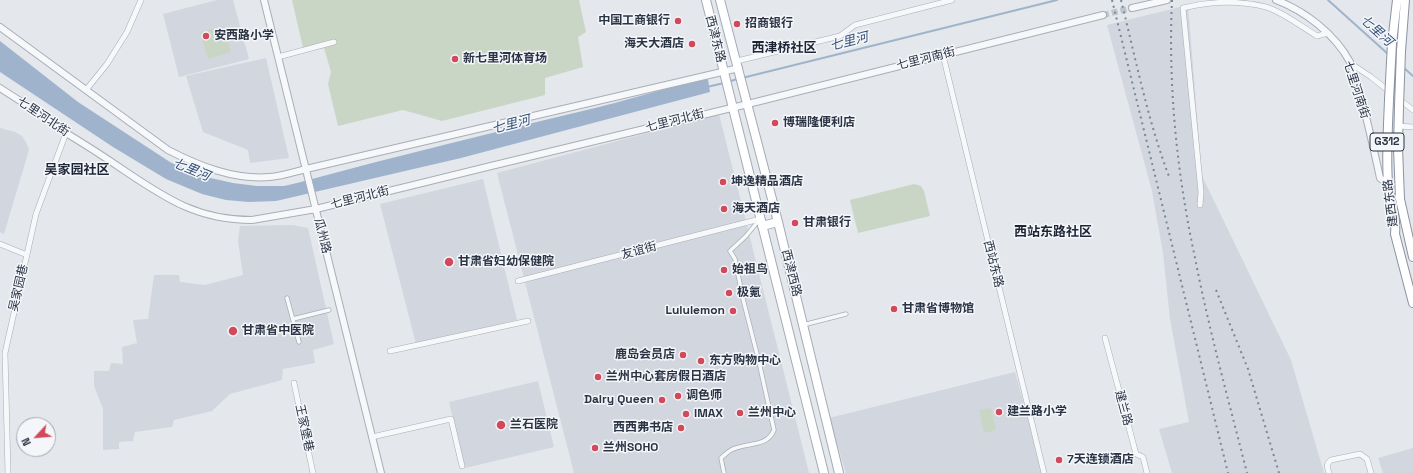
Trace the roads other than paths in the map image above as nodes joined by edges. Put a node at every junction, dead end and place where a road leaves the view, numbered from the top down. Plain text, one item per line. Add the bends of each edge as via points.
1 (141, 0) edge
2 (264, 0) edge
3 (706, 0) edge
4 (720, 0) edge
5 (952, 0) edge
6 (1167, 0) edge
7 (1276, 0) edge
8 (1398, 0) edge
9 (1405, 0) edge
10 (1132, 8) tunnel mouth
11 (1103, 15) tunnel mouth
12 (0, 27) edge
13 (1328, 34) junction
14 (334, 42) dead end
15 (943, 55) junction
16 (278, 57) junction
17 (1350, 63) junction
18 (739, 68) junction
19 (725, 74) junction
20 (0, 88) edge
21 (86, 90) junction
22 (748, 104) junction
23 (733, 108) junction
24 (1413, 110) edge
25 (1399, 126) junction
26 (1413, 127) edge
27 (66, 133) junction
28 (306, 169) junction
29 (1388, 184) junction
30 (1200, 205) dead end
31 (316, 209) junction
32 (778, 222) junction
33 (761, 223) junction
34 (0, 244) edge
35 (27, 255) junction
36 (1413, 257) edge
37 (518, 281) dead end
38 (287, 298) dead end
39 (1413, 303) edge
40 (329, 310) dead end
41 (846, 314) dead end
42 (293, 319) junction
43 (528, 321) dead end
44 (803, 325) junction
45 (1105, 338) dead end
46 (299, 342) dead end
47 (390, 351) dead end
48 (294, 383) dead end
49 (372, 437) junction
50 (462, 466) dead end
51 (8, 473) edge
52 (314, 473) edge
53 (381, 473) edge
54 (724, 473) edge
55 (824, 473) edge
56 (839, 473) edge
57 (1044, 473) edge
58 (1147, 473) edge
59 (1329, 473) edge
60 (1372, 473) edge

1 - 21 street via 127,32 107,64
2 - 16 street, 瓜州路
3 - 19 main road, 西津东路
4 - 18 main road, 西津东路
5 - 18 street, 西津东路 via 855,25 840,36
6 - 10 street
7 - 13 street, 七里河南街 via 1295,9
8 - 29 main road, 建西东路 / G312, bridge via 1392,43 1386,156
9 - 25 main road, 建西东路 / G312, bridge
11 - 15 street, 七里河南街
12 - 21 street
13 - 17 street, 七里河南街 via 1339,45
13 - 30 street via 1317,36 1267,8 1241,2 1224,1 1183,8 1201,192
14 - 16 street
15 - 22 street, 七里河南街
15 - 57 street, 西站东路
16 - 28 street, 瓜州路
17 - 24 street via 1371,76
17 - 29 street, 七里河南街 via 1363,103 1380,178
18 - 19 street
18 - 22 main road, 西津西路
19 - 23 main road, 西津西路
19 - 28 street
20 - 27 street, 七里河北街
21 - 28 street via 168,150 212,169 250,178 272,177
22 - 23 street, 七里河北街
22 - 32 main road, 西津西路
23 - 31 street, 七里河北街
23 - 33 main road, 西津西路
25 - 26 street
25 - 36 main road, 建西东路 / G312 via 1400,199
27 - 31 street, 七里河北街 via 162,196 206,214 252,220
27 - 35 street, 吴家园巷 via 36,214
28 - 31 street, 瓜州路
29 - 39 main road, 建西东路 / G312 via 1396,224 1395,234
31 - 49 street, 瓜州路
32 - 33 main road
32 - 44 main road, 西津西路
33 - 37 street, 友谊街
33 - 54 street via 730,251 735,259 774,430 767,440 732,449 720,458
33 - 55 main road, 西津西路
34 - 35 street
35 - 51 street, 吴家园巷 via 5,353
38 - 42 street
40 - 42 street
41 - 44 street
42 - 46 street
43 - 47 street
44 - 56 main road, 西津西路
45 - 58 street, 建兰路 via 1136,454 1143,457
48 - 52 street, 王家堡巷
49 - 50 street via 451,419
49 - 53 street, 瓜州路
59 - 60 street via 1327,466 1331,460 1360,454 1367,459

